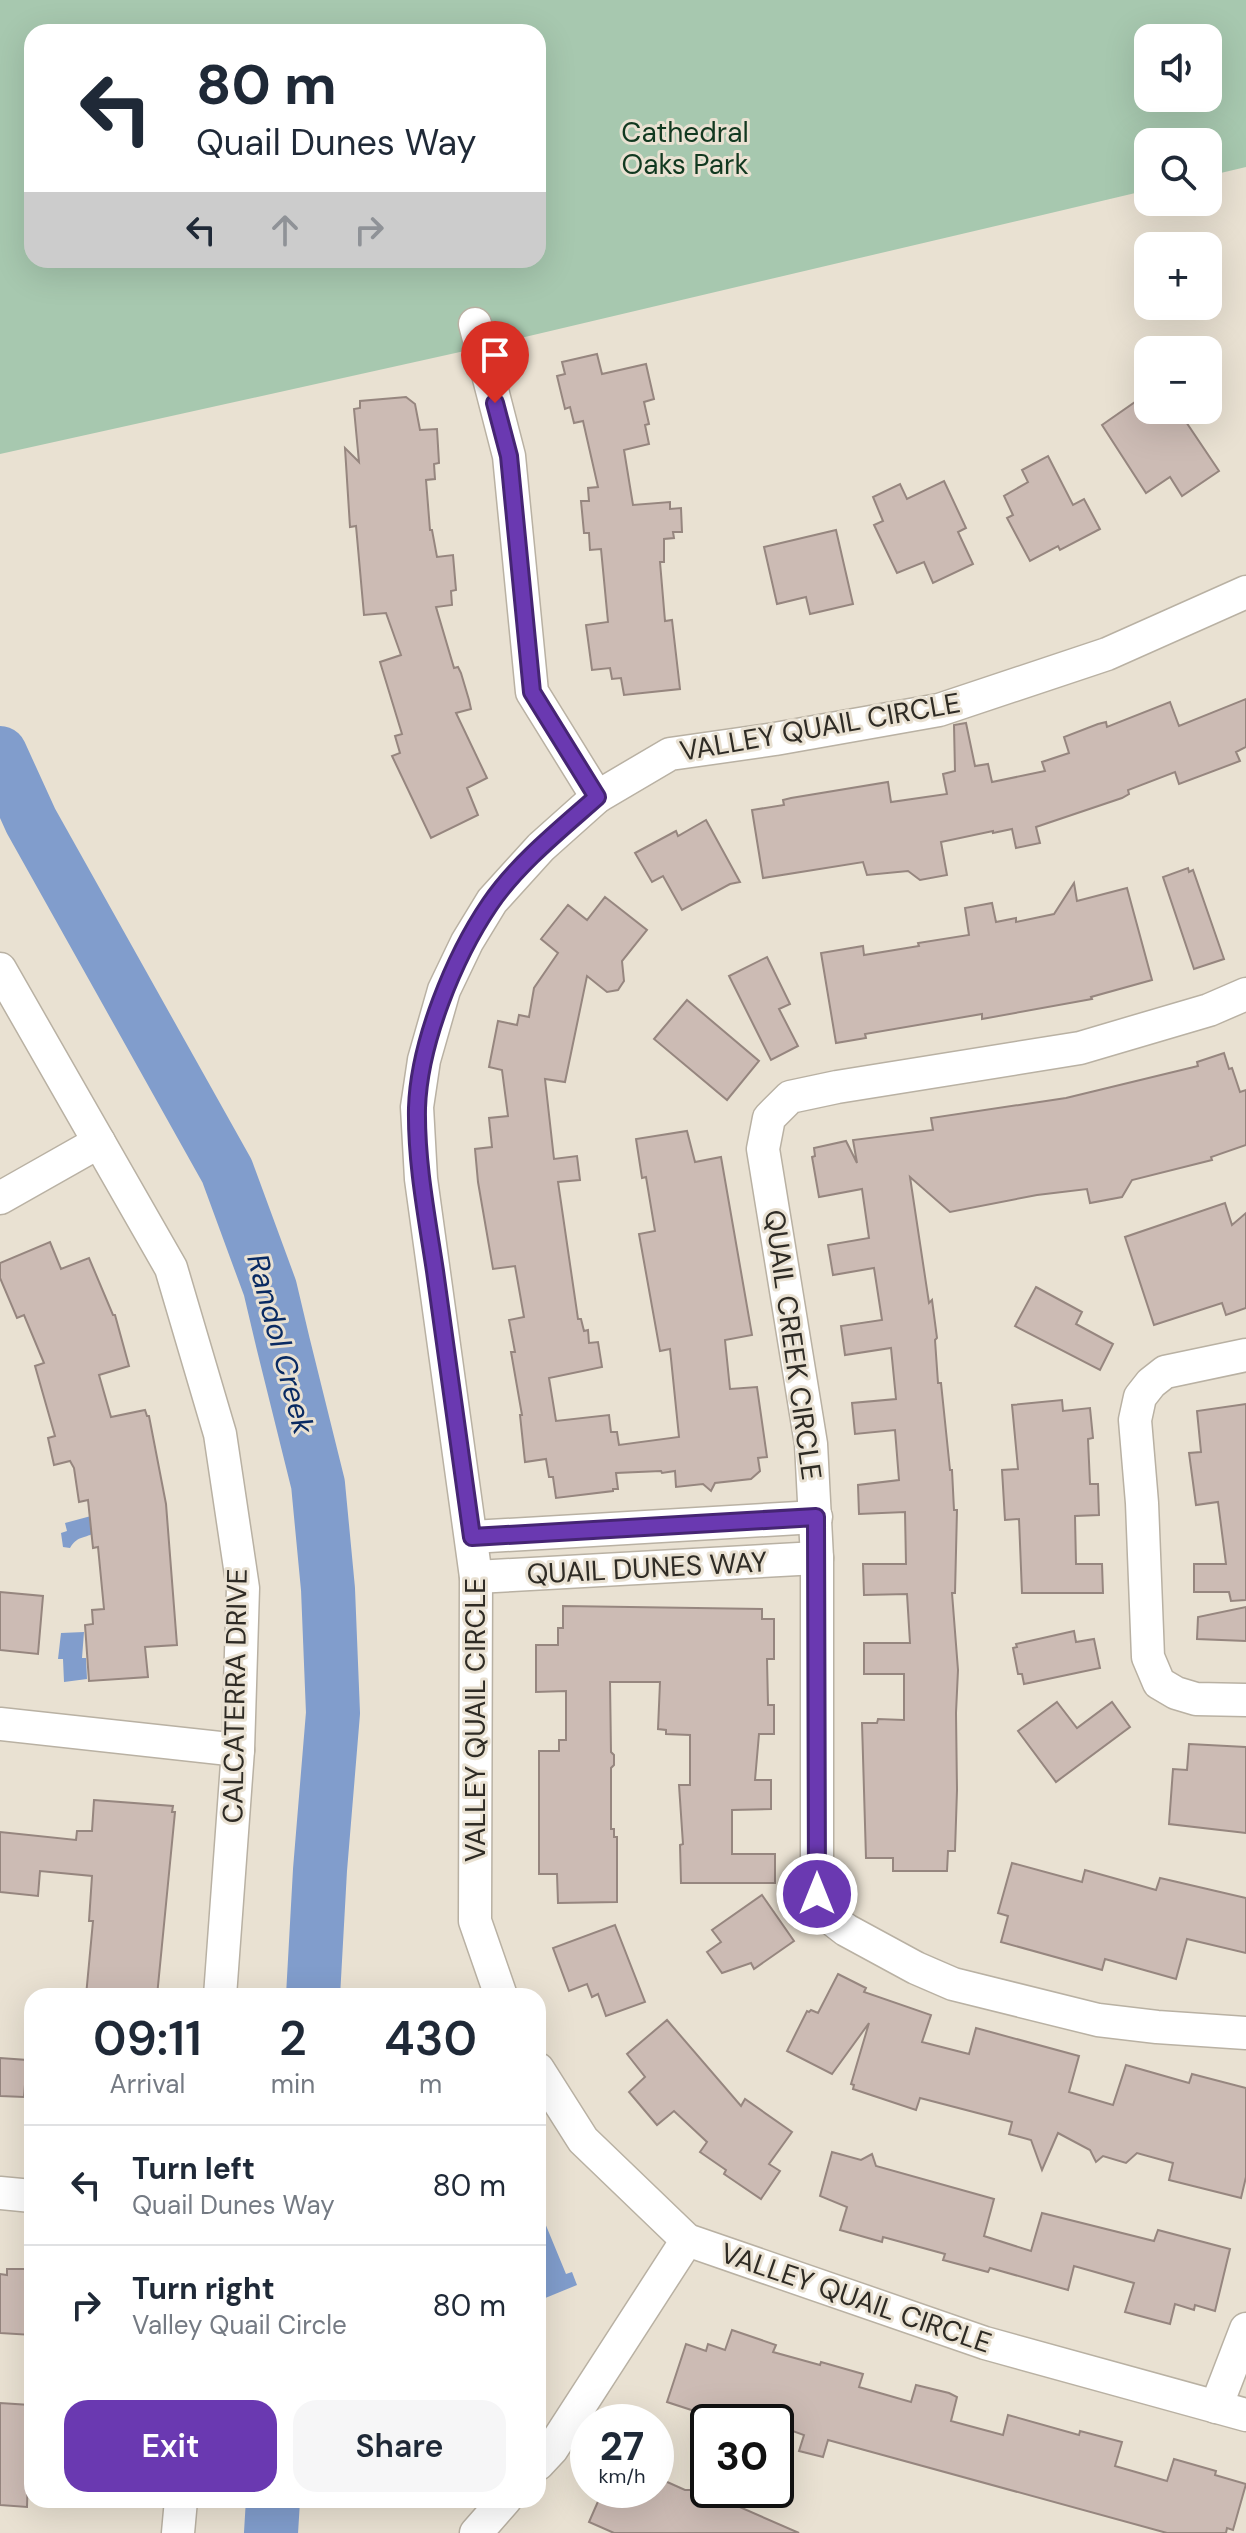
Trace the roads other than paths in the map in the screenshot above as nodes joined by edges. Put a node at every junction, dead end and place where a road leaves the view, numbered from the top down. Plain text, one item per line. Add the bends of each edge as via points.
1 (475, 324) dead end
2 (1246, 592) edge
3 (597, 797) junction
4 (0, 969) edge
5 (1246, 994) edge
6 (99, 1142) junction
7 (0, 1198) edge
8 (1246, 1355) edge
9 (816, 1517) junction
10 (472, 1537) junction
11 (817, 1558) junction
12 (476, 1577) junction
13 (1246, 1700) edge
14 (0, 1724) edge
15 (238, 1750) junction
16 (221, 1988) edge
17 (498, 1988) edge
18 (1246, 2033) edge
19 (546, 2082) edge
20 (0, 2193) edge
21 (24, 2195) edge
22 (687, 2240) junction
23 (1246, 2329) edge
24 (1231, 2411) edge
25 (546, 2455) edge
26 (180, 2508) edge
27 (500, 2508) edge
28 (486, 2530) edge
29 (178, 2533) edge

1 - 3 street via 509,456 532,692
2 - 3 street, VALLEY QUAIL CIRCLE via 1107,654 939,710 670,754
3 - 10 street, VALLEY QUAIL CIRCLE via 492,901 444,990 424,1060 417,1107 421,1179
4 - 6 street, CALCATERRA DRIVE
5 - 9 street, QUAIL CREEK CIRCLE via 1080,1048 790,1097 769,1118 763,1149 811,1444
6 - 7 street
6 - 15 street, CALCATERRA DRIVE via 171,1268 220,1434 243,1588
8 - 13 street via 1165,1372 1140,1397 1135,1420 1148,1657 1159,1683 1176,1693
9 - 10 street, QUAIL DUNES WAY
9 - 11 street, QUAIL CREEK CIRCLE
10 - 12 street, VALLEY QUAIL CIRCLE
11 - 12 street, QUAIL DUNES WAY
11 - 18 street, QUAIL CREEK CIRCLE via 817,1894 828,1916 953,1984 1098,2020
12 - 17 street, VALLEY QUAIL CIRCLE via 475,1921
14 - 15 street
15 - 16 street, CALCATERRA DRIVE
19 - 22 street, VALLEY QUAIL CIRCLE via 583,2140
20 - 21 street
22 - 24 street, VALLEY QUAIL CIRCLE via 985,2343
22 - 25 street
23 - 24 street
26 - 29 street
27 - 28 street

